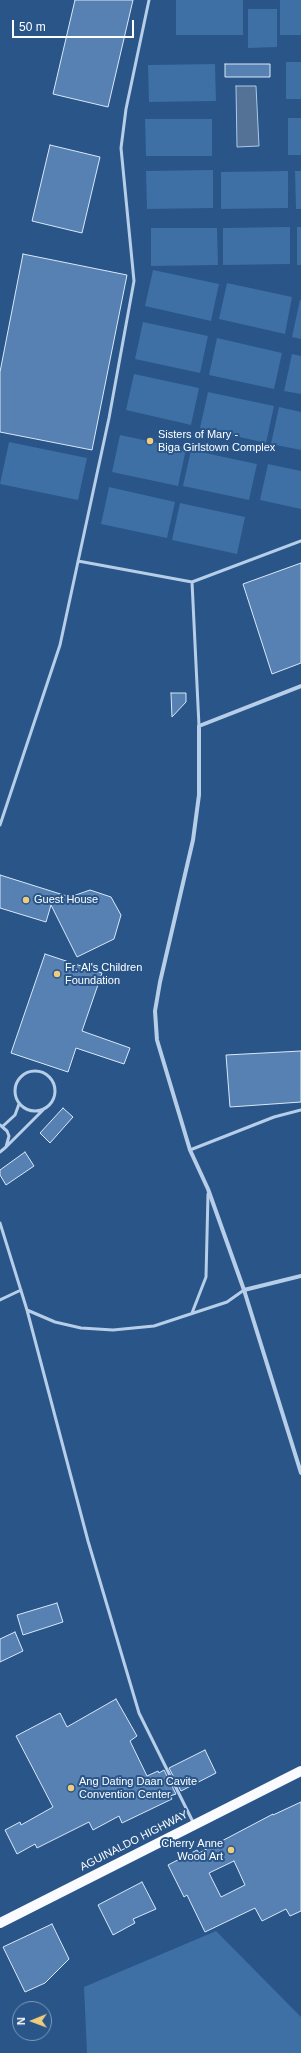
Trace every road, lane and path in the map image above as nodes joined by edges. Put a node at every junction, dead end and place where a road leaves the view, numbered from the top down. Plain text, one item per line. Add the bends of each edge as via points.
1 (149, 0) edge
2 (301, 541) edge
3 (78, 561) junction
4 (192, 582) junction
5 (301, 686) edge
6 (199, 726) junction
7 (0, 825) edge
8 (19, 1104) junction
9 (44, 1109) junction
10 (301, 1110) edge
11 (2, 1125) edge
12 (6, 1147) junction
13 (190, 1150) junction
14 (0, 1152) edge
15 (208, 1189) junction
16 (0, 1223) edge
17 (301, 1276) edge
18 (21, 1290) junction
19 (244, 1290) junction
20 (0, 1300) edge
21 (27, 1310) junction
22 (192, 1313) junction
23 (301, 1473) edge
24 (301, 1771) edge
25 (194, 1824) junction
26 (0, 1922) edge

1 - 3 lane via 126,109 121,148 134,280 109,418
2 - 4 lane
3 - 4 lane
3 - 7 lane via 60,645
4 - 6 lane
5 - 6 street
6 - 13 street via 199,795 194,840 155,1011 157,1040
8 - 9 lane via 27,1110 36,1112
8 - 9 lane via 15,1096 15,1087 19,1078 35,1070 43,1072 53,1082 55,1095
8 - 11 lane via 15,1115
9 - 12 lane
10 - 13 lane via 274,1117
11 - 12 lane via 9,1136
12 - 14 lane
13 - 15 street
15 - 19 street
15 - 22 lane via 206,1277
16 - 18 lane
17 - 19 street
18 - 20 lane
18 - 21 lane
19 - 22 lane via 227,1302
19 - 23 street
21 - 22 lane via 55,1322 81,1328 114,1330 154,1326
21 - 25 lane via 88,1541 139,1713
24 - 25 main road, AGUINALDO HIGHWAY
25 - 26 main road, AGUINALDO HIGHWAY

